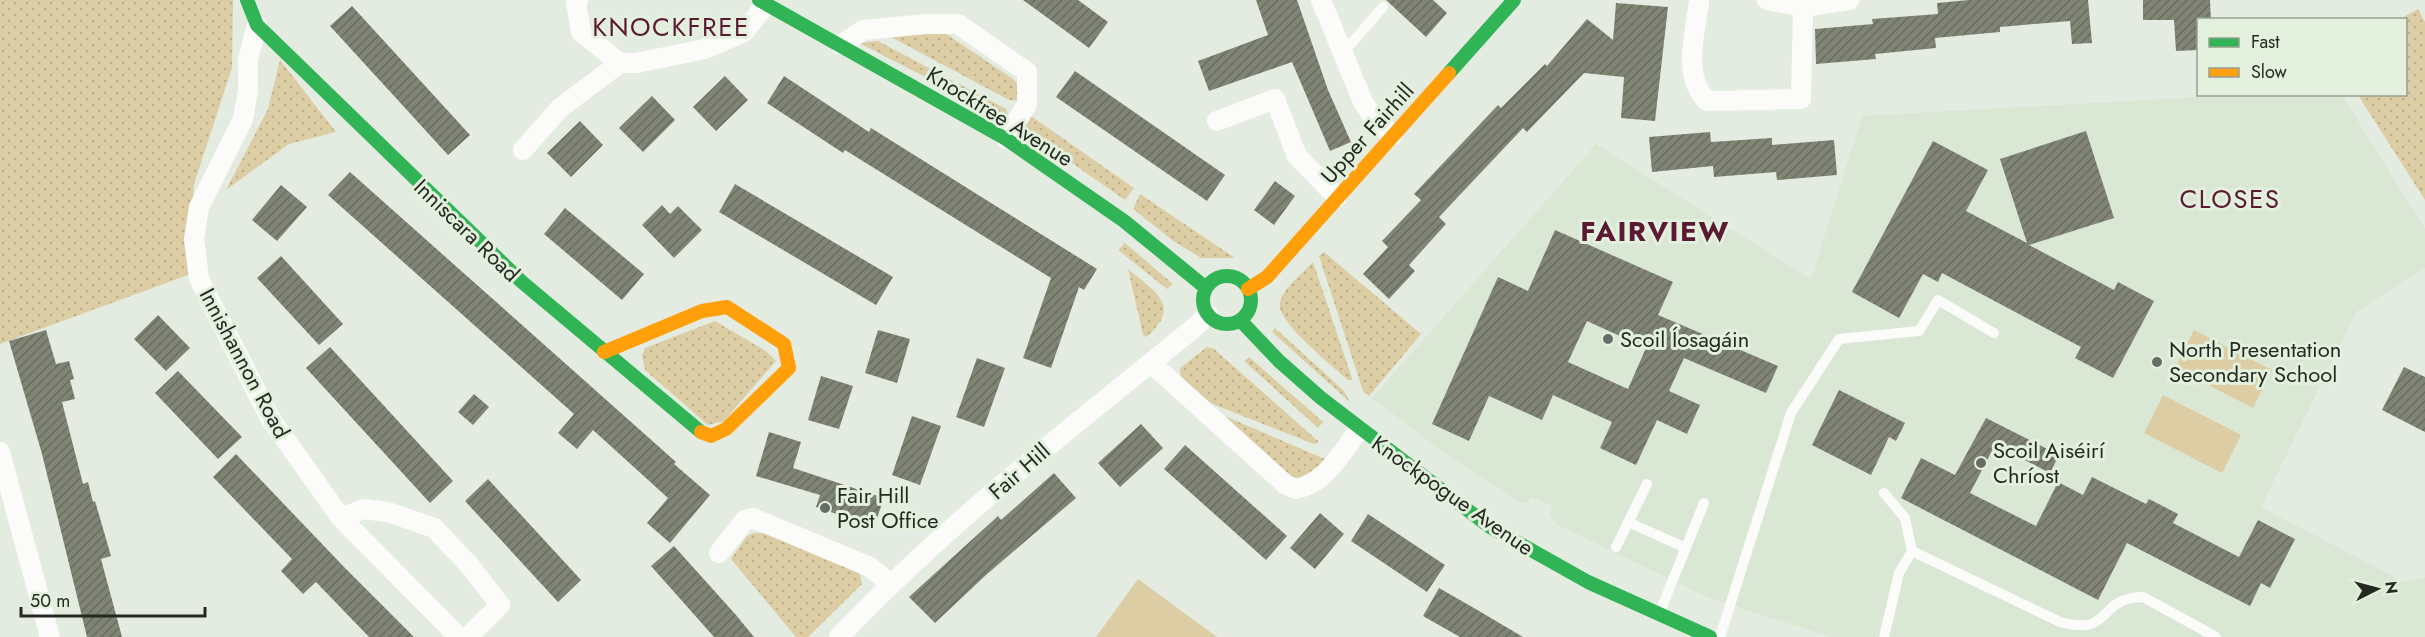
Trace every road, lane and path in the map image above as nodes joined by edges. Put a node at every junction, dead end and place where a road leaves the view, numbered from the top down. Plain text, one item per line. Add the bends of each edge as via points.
1 (247, 0) edge
2 (578, 0) edge
3 (1321, 0) edge
4 (1514, 0) edge
5 (1699, 0) edge
6 (1767, 0) edge
7 (1849, 0) edge
8 (763, 2) edge
9 (1383, 6) dead end
10 (1803, 7) junction
11 (258, 25) junction
12 (841, 45) junction
13 (1342, 54) junction
14 (620, 63) junction
15 (1217, 121) dead end
16 (1392, 136) junction
17 (1006, 139) junction
18 (523, 150) dead end
19 (1337, 197) junction
20 (1206, 288) junction
21 (1248, 289) junction
22 (1208, 314) junction
23 (1240, 320) junction
24 (1994, 333) dead end
25 (604, 352) junction
26 (1151, 363) junction
27 (1359, 430) junction
28 (0, 452) edge
29 (1647, 484) dead end
30 (1884, 493) dead end
31 (1704, 503) dead end
32 (341, 518) junction
33 (1628, 522) junction
34 (1616, 547) dead end
35 (1686, 548) junction
36 (1912, 551) junction
37 (719, 554) dead end
38 (889, 583) junction
39 (1659, 614) junction
40 (50, 637) edge
41 (459, 637) edge
42 (468, 637) edge
43 (839, 637) edge
44 (1710, 637) edge
45 (1720, 637) edge
46 (1884, 637) edge
47 (2216, 637) edge

1 - 11 street, Inniscara Road
2 - 14 street via 581,32
3 - 13 street
4 - 16 street, Upper Fairhill
5 - 10 street via 1691,72 1697,91 1707,101 1801,99
6 - 10 street
7 - 10 street
8 - 12 street, Knockfree Avenue
8 - 14 street via 744,32 705,49
9 - 13 lane
11 - 25 street, Inniscara Road via 522,282
11 - 32 street, Innishannon Road via 248,60 243,119 199,207 194,239 199,279 270,418
12 - 17 street, Knockfree Avenue
12 - 17 street via 863,30 958,24 1027,72 1027,104
13 - 16 street via 1370,113
14 - 18 street via 560,108
15 - 19 street via 1275,99 1297,156
16 - 19 street, Upper Fairhill
17 - 20 street, Knockfree Avenue via 1124,221
19 - 21 street, Upper Fairhill via 1267,277
20 - 21 street via 1217,278 1231,276
20 - 22 street via 1203,301
21 - 23 street via 1249,309
22 - 23 street via 1226,323
22 - 26 street, Fair Hill
23 - 27 street, Knockpogue Avenue via 1255,338
24 - 45 lane via 1938,300 1919,332 1839,339 1791,413
25 - 25 street, Inniscara Road via 702,311 727,307 784,344 789,368 726,429 711,436 701,432
26 - 27 street, Knockpogue Avenue via 1285,484 1296,489 1316,482 1326,473
26 - 38 street, Fair Hill
27 - 39 street, Knockpogue Avenue via 1517,544
28 - 40 street
29 - 33 lane
30 - 36 lane via 1905,518
31 - 35 lane
32 - 41 street, Innishannon Road
32 - 42 street via 364,509 388,512 434,528 500,605
33 - 34 lane
33 - 35 lane
35 - 39 lane
36 - 46 lane via 1899,573
36 - 47 lane via 2060,622 2092,626 2113,605 2130,597 2142,597
37 - 38 street via 745,520 753,518 870,567
38 - 43 street, Fair Hill
39 - 44 street, Knockpogue Avenue

